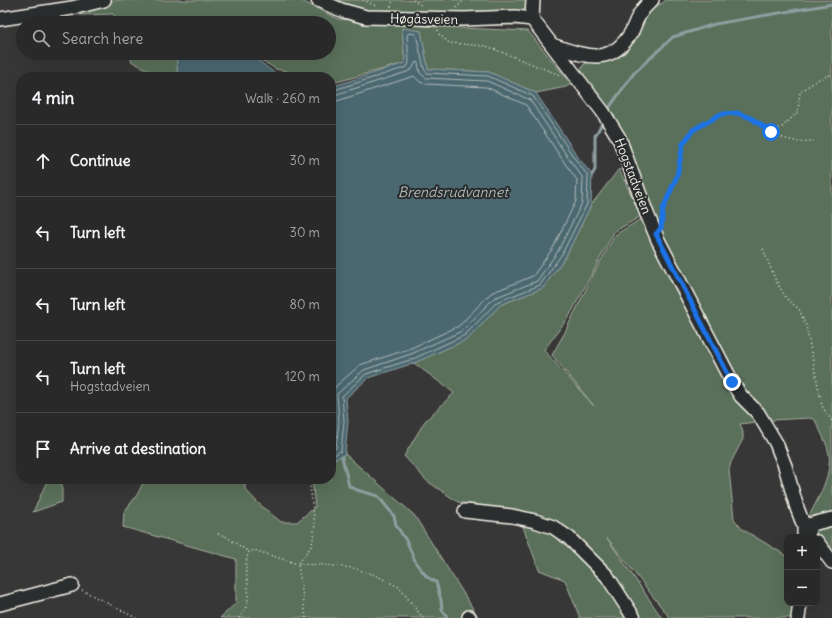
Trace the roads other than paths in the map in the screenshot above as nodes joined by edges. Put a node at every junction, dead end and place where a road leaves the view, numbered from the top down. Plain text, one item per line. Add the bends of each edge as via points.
1 (104, 0) edge
2 (318, 0) edge
3 (532, 0) edge
4 (652, 0) edge
5 (20, 16) edge
6 (16, 17) edge
7 (0, 19) edge
8 (532, 20) junction
9 (552, 46) junction
10 (465, 511) dead end
11 (832, 519) edge
12 (804, 531) edge
13 (820, 546) edge
14 (832, 562) edge
15 (72, 585) road end
16 (0, 604) edge
17 (800, 606) edge
18 (634, 618) edge
19 (798, 618) edge

1 - 5 street
2 - 8 street, Høgåsveien via 366,17 515,17
3 - 8 street
4 - 9 street via 641,12 623,44 607,54 589,57
6 - 7 street
8 - 9 street, Hogstadveien
9 - 12 street, Hogstadveien via 611,123 619,138 656,234 732,382 741,396 758,413 776,443
10 - 18 street via 512,516 553,527 569,538 607,576
11 - 12 street
13 - 14 street
15 - 16 street
17 - 19 street

